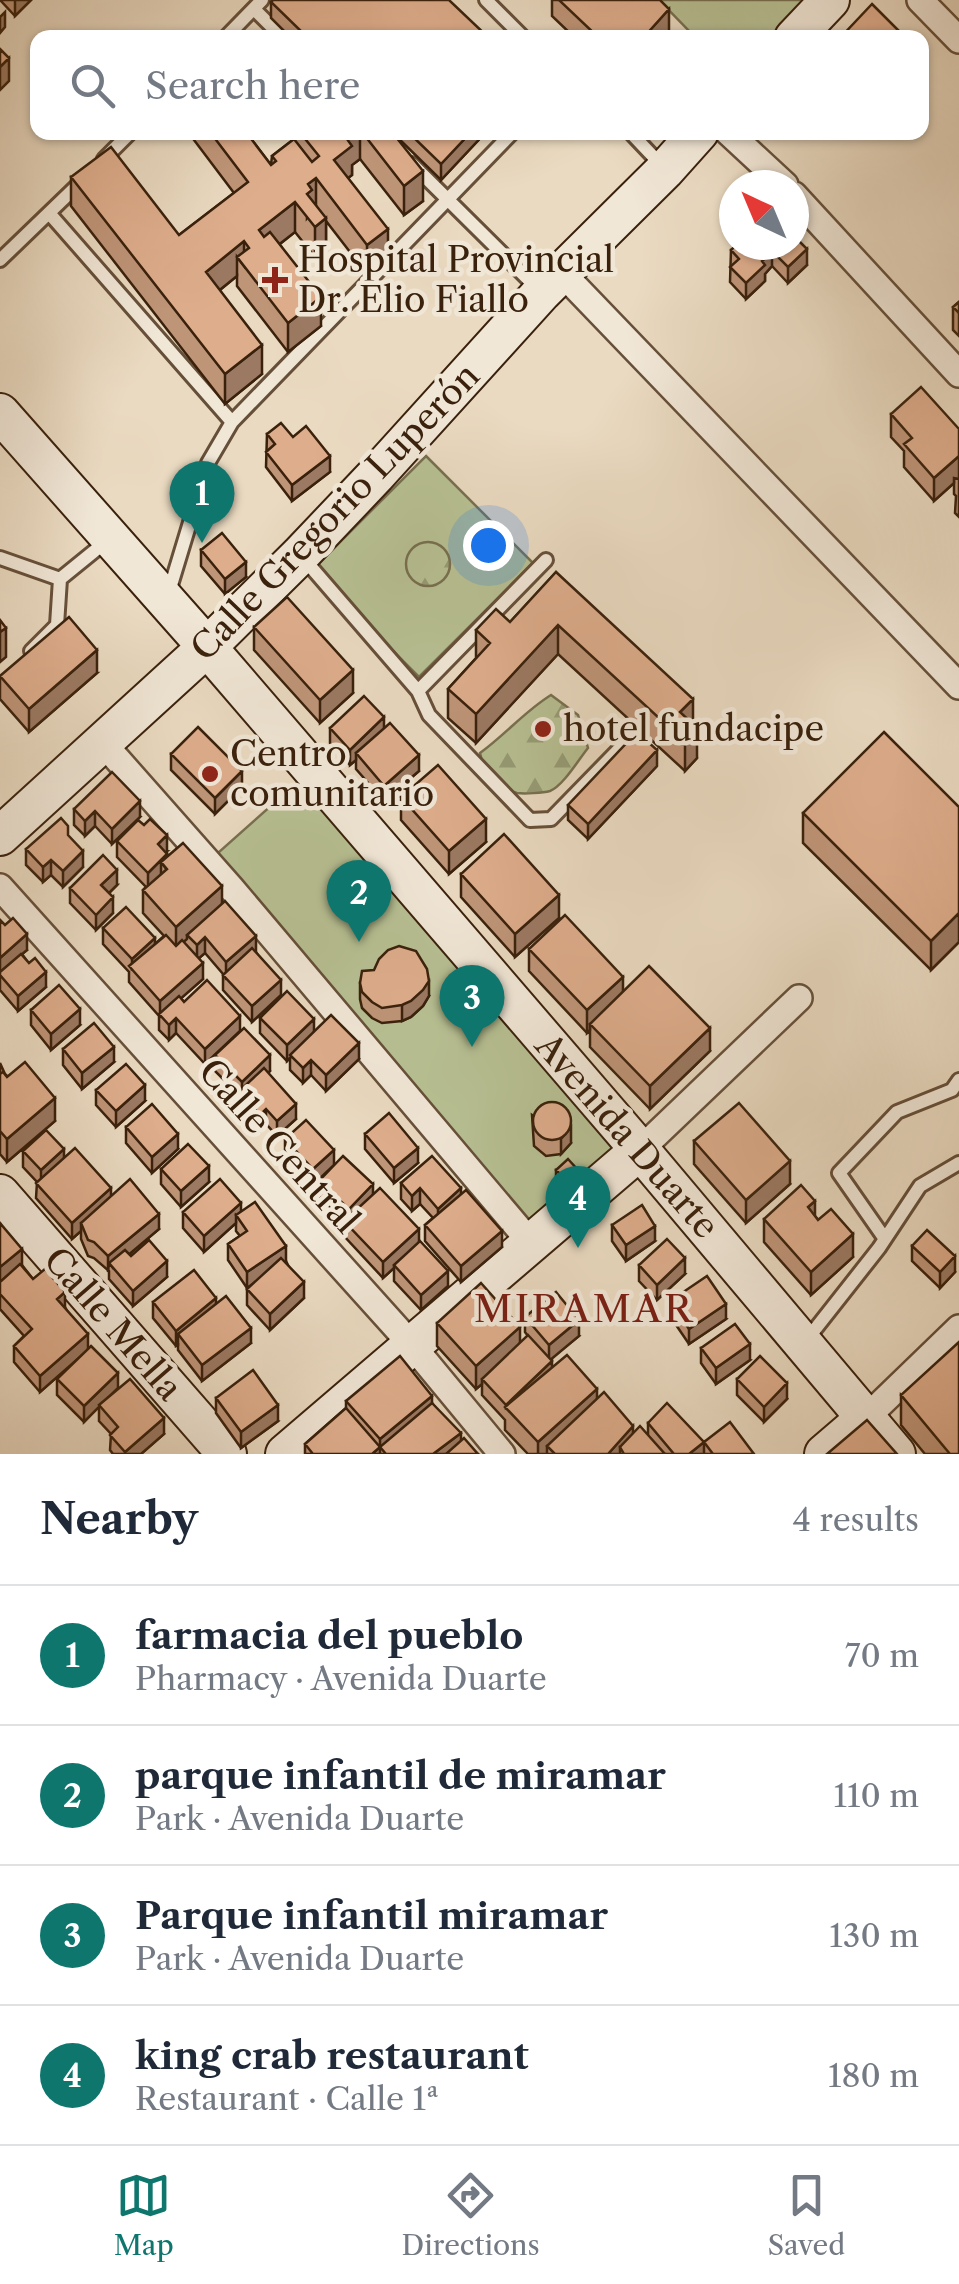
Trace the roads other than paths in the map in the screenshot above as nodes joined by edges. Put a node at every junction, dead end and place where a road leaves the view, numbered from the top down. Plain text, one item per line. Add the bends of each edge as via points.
1 (486, 0) edge
2 (830, 0) edge
3 (920, 0) edge
4 (258, 4) edge
5 (233, 30) edge
6 (276, 30) edge
7 (516, 30) edge
8 (802, 30) edge
9 (959, 40) edge
10 (123, 140) edge
11 (505, 140) edge
12 (637, 140) edge
13 (692, 140) edge
14 (737, 140) edge
15 (407, 159) edge
16 (665, 170) junction
17 (769, 170) edge
18 (448, 200) junction
19 (809, 211) edge
20 (49, 213) junction
21 (0, 260) edge
22 (552, 283) junction
23 (959, 374) edge
24 (0, 413) edge
25 (232, 422) junction
26 (110, 539) junction
27 (300, 555) junction
28 (0, 558) edge
29 (546, 560) dead end
30 (60, 579) junction
31 (166, 603) junction
32 (207, 647) junction
33 (23, 659) edge
34 (959, 686) edge
35 (418, 691) junction
36 (628, 740) edge
37 (103, 743) junction
38 (0, 836) edge
39 (0, 888) edge
40 (799, 998) dead end
41 (959, 1080) edge
42 (640, 1150) junction
43 (959, 1164) edge
44 (0, 1194) edge
45 (885, 1239) junction
46 (531, 1243) junction
47 (959, 1328) edge
48 (411, 1344) junction
49 (804, 1344) junction
50 (866, 1418) junction
51 (227, 1454) edge
52 (285, 1454) edge
53 (502, 1454) edge
54 (824, 1454) edge
55 (896, 1454) edge

1 - 7 lane
2 - 8 street
3 - 9 street
4 - 5 lane
4 - 6 lane
10 - 20 lane
11 - 18 lane
12 - 16 lane
13 - 16 street, Calle Gregorio Luperón
14 - 17 street
15 - 18 lane
16 - 22 street, Calle Gregorio Luperón
18 - 22 lane
18 - 25 lane
19 - 23 street
20 - 21 lane
20 - 25 lane
22 - 27 street, Calle Gregorio Luperón
22 - 34 street
24 - 26 street, Avenida Duarte
25 - 31 lane via 208,463
26 - 30 lane
26 - 31 street, Avenida Duarte
27 - 32 street, Calle Gregorio Luperón
27 - 35 lane
28 - 30 lane
29 - 35 lane
30 - 33 lane via 57,625
31 - 32 street, Avenida Duarte
32 - 37 street, Calle Gregorio Luperón
32 - 42 street, Avenida Duarte
35 - 36 lane via 429,715 530,820 551,820
37 - 38 street, Calle Gregorio Luperón
37 - 46 street
39 - 48 street, Calle Central
40 - 42 street
41 - 45 lane via 952,1090 897,1112 839,1173
42 - 46 street
42 - 49 street, Avenida Duarte
43 - 45 lane via 920,1186
44 - 51 street, Calle Mella
45 - 49 lane
46 - 48 street
47 - 50 street
48 - 52 street
48 - 53 street, Calle Central
49 - 50 street, Avenida Duarte
50 - 54 street
50 - 55 street, Avenida Duarte

